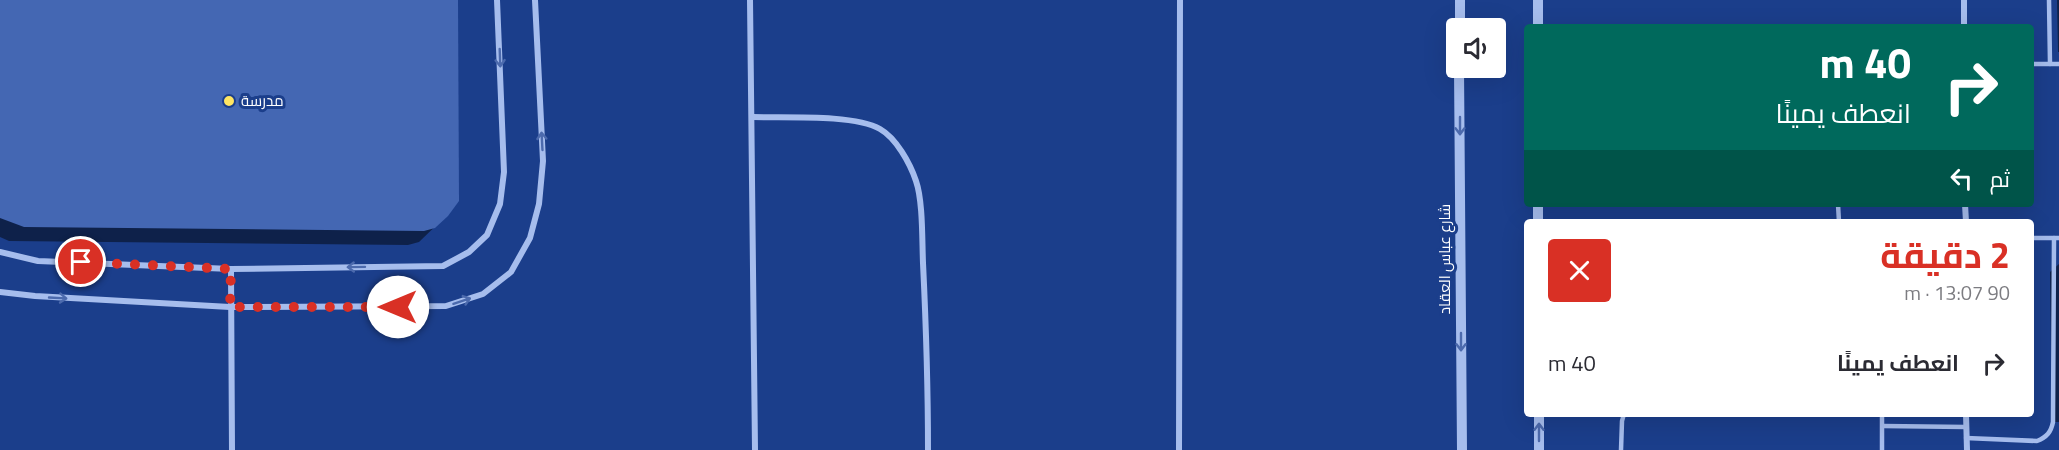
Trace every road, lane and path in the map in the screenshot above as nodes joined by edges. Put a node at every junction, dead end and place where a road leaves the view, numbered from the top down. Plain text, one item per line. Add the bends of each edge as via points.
1 (497, 0) edge
2 (535, 0) edge
3 (750, 0) edge
4 (1180, 0) edge
5 (1460, 0) edge
6 (1538, 0) edge
7 (1964, 0) edge
8 (2049, 0) edge
9 (1460, 18) edge
10 (1538, 24) edge
11 (1964, 24) edge
12 (2034, 64) edge
13 (2050, 64) junction
14 (2059, 64) edge
15 (1459, 78) edge
16 (753, 117) junction
17 (2034, 238) edge
18 (2056, 238) edge
19 (0, 252) edge
20 (231, 269) junction
21 (0, 292) edge
22 (230, 307) junction
23 (1539, 417) edge
24 (1623, 417) edge
25 (1882, 417) edge
26 (1966, 417) edge
27 (2056, 422) edge
28 (1882, 426) junction
29 (1966, 427) junction
30 (1966, 438) junction
31 (232, 450) edge
32 (755, 450) edge
33 (927, 450) edge
34 (1179, 450) edge
35 (1461, 450) edge
36 (1539, 450) edge
37 (1621, 450) edge
38 (1882, 450) edge
39 (1966, 450) edge

1 -> 20 street via 504,172 500,204 487,234 469,252 443,266
22 -> 2 street via 446,306 483,294 511,272 530,238 539,204 543,161
3 - 16 street
4 - 34 street
5 - 9 street
6 - 10 street
7 - 11 street
8 - 13 lane
12 - 13 lane
13 - 14 lane
15 -> 35 street, شارع عباس العقاد
16 - 32 street
16 - 33 street via 859,123 880,129 905,158 916,182 921,224 928,369
17 - 18 lane
18 - 27 lane
19 - 20 street via 38,261
20 - 22 street
21 -> 22 street
22 - 31 street
36 -> 23 street
24 - 37 lane
25 - 28 lane
26 - 29 street
27 - 30 lane via 2037,441
28 - 29 lane
28 - 38 lane
29 - 30 street
30 - 39 street

